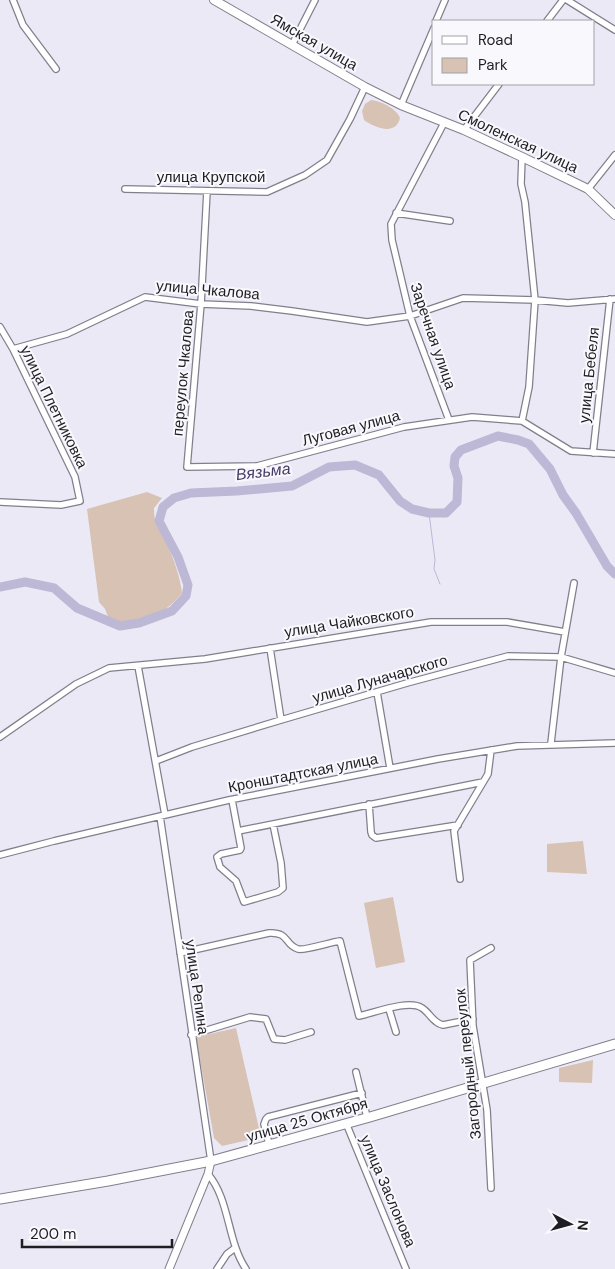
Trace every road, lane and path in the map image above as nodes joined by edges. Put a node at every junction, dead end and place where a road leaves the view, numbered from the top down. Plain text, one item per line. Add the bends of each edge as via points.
1 (13, 0) edge
2 (214, 0) edge
3 (315, 0) edge
4 (446, 0) edge
5 (563, 0) edge
6 (567, 0) edge
7 (436, 20) edge
8 (548, 20) edge
9 (615, 30) edge
10 (432, 33) edge
11 (292, 45) junction
12 (56, 69) dead end
13 (498, 85) edge
14 (364, 87) junction
15 (401, 105) junction
16 (444, 122) junction
17 (464, 130) junction
18 (615, 155) edge
19 (522, 157) junction
20 (588, 189) junction
21 (125, 190) dead end
22 (207, 191) junction
23 (396, 213) junction
24 (615, 215) edge
25 (450, 221) dead end
26 (612, 299) edge
27 (535, 300) junction
28 (201, 304) junction
29 (410, 316) junction
30 (0, 327) edge
31 (13, 349) junction
32 (449, 420) junction
33 (522, 421) junction
34 (593, 453) junction
35 (615, 454) edge
36 (187, 466) joint
37 (0, 502) edge
38 (574, 583) dead end
39 (565, 632) junction
40 (270, 648) junction
41 (561, 657) junction
42 (138, 666) junction
43 (615, 673) edge
44 (377, 692) junction
45 (281, 720) junction
46 (0, 738) edge
47 (615, 743) edge
48 (551, 744) junction
49 (490, 750) junction
50 (156, 760) junction
51 (390, 768) junction
52 (483, 782) junction
53 (232, 800) junction
54 (369, 804) junction
55 (162, 815) junction
56 (273, 824) junction
57 (458, 825) junction
58 (238, 830) junction
59 (0, 855) edge
60 (460, 879) dead end
61 (491, 948) dead end
62 (180, 953) junction
63 (389, 1009) junction
64 (473, 1019) junction
65 (311, 1032) dead end
66 (396, 1032) dead end
67 (191, 1035) junction
68 (615, 1044) edge
69 (356, 1072) dead end
70 (482, 1083) junction
71 (362, 1093) junction
72 (368, 1117) junction
73 (346, 1123) junction
74 (269, 1144) junction
75 (211, 1161) junction
76 (208, 1174) junction
77 (491, 1188) dead end
78 (0, 1199) edge
79 (235, 1248) junction
80 (169, 1269) edge
81 (217, 1269) edge
82 (246, 1269) edge
83 (406, 1269) edge

1 - 12 street via 23,25
2 - 11 main road, Ямская улица
3 - 11 street
4 - 7 street
5 - 8 street
6 - 9 street
10 - 15 street
11 - 14 main road, Ямская улица
13 - 17 street
14 - 15 main road, Ямская улица
14 - 22 street, улица Крупской via 327,160 267,192
15 - 16 main road, Смоленская улица
16 - 17 main road, Смоленская улица
16 - 23 street, Заречная улица
17 - 19 main road, Смоленская улица
18 - 20 street
19 - 20 main road, Смоленская улица
19 - 27 street via 521,184
20 - 24 main road, Смоленская улица
21 - 22 street, улица Крупской
22 - 28 street, переулок Чкалова
23 - 25 street
23 - 29 street, Заречная улица via 391,224 392,240
26 - 27 street, улица Чкалова via 568,303
26 - 34 street, улица Бебеля
27 - 29 street, улица Чкалова via 463,298
27 - 33 street via 529,387
28 - 29 street, улица Чкалова via 267,308 367,322
28 - 31 street, улица Чкалова via 145,297 67,334
28 - 36 street, переулок Чкалова
29 - 32 street, Заречная улица
30 - 31 street, улица Плетниковка
31 - 37 street, улица Плетниковка via 75,477 80,501 61,506
32 - 33 street, Луговая улица via 472,417
32 - 36 street, Луговая улица via 404,427 257,466
33 - 34 street via 571,452
34 - 35 street
38 - 39 street
39 - 40 street, улица Чайковского via 507,622 431,622
39 - 41 street
40 - 42 street, улица Чайковского
40 - 45 street
41 - 43 street, улица Луначарского
41 - 44 street, улица Луначарского via 508,656
41 - 48 street
42 - 46 street, улица Чайковского via 109,668 76,684
42 - 50 street, улица Репина
44 - 45 street, улица Луначарского
44 - 51 street
45 - 50 street, улица Луначарского
47 - 48 street, Кронштадтская улица
48 - 49 street, Кронштадтская улица
49 - 51 street, Кронштадтская улица
49 - 52 street via 488,774
50 - 55 street, улица Репина
51 - 53 street, Кронштадтская улица
52 - 54 street
52 - 57 street
53 - 55 street, Кронштадтская улица
53 - 58 street
54 - 56 street
54 - 57 street via 371,832 376,838
55 - 59 street, Кронштадтская улица
55 - 62 street, улица Репина
56 - 58 street
56 - 58 street via 283,888 247,901 242,900 239,887 220,867 217,858 240,850
57 - 60 street via 454,831
61 - 64 street, Загородный переулок via 470,960
62 - 63 street via 269,933 284,936 300,950 340,941 359,1016
62 - 67 street, улица Репина
63 - 64 street via 415,1004 438,1024
63 - 66 street
64 - 70 street, Загородный переулок
65 - 67 street via 285,1040 274,1039 266,1019 250,1018
67 - 75 street, улица Репина
68 - 70 main road, улица 25 Октября
69 - 71 street
70 - 72 main road, улица 25 Октября
70 - 77 street, Загородный переулок via 487,1110
71 - 72 street
71 - 74 street via 268,1117 264,1124
72 - 73 main road, улица 25 Октября
73 - 74 main road, улица 25 Октября
73 - 83 street, улица Заслонова
74 - 75 main road, улица 25 Октября
75 - 76 street
75 - 78 main road, улица 25 Октября
76 - 79 street via 217,1187
76 - 80 street
79 - 81 street
79 - 82 street

